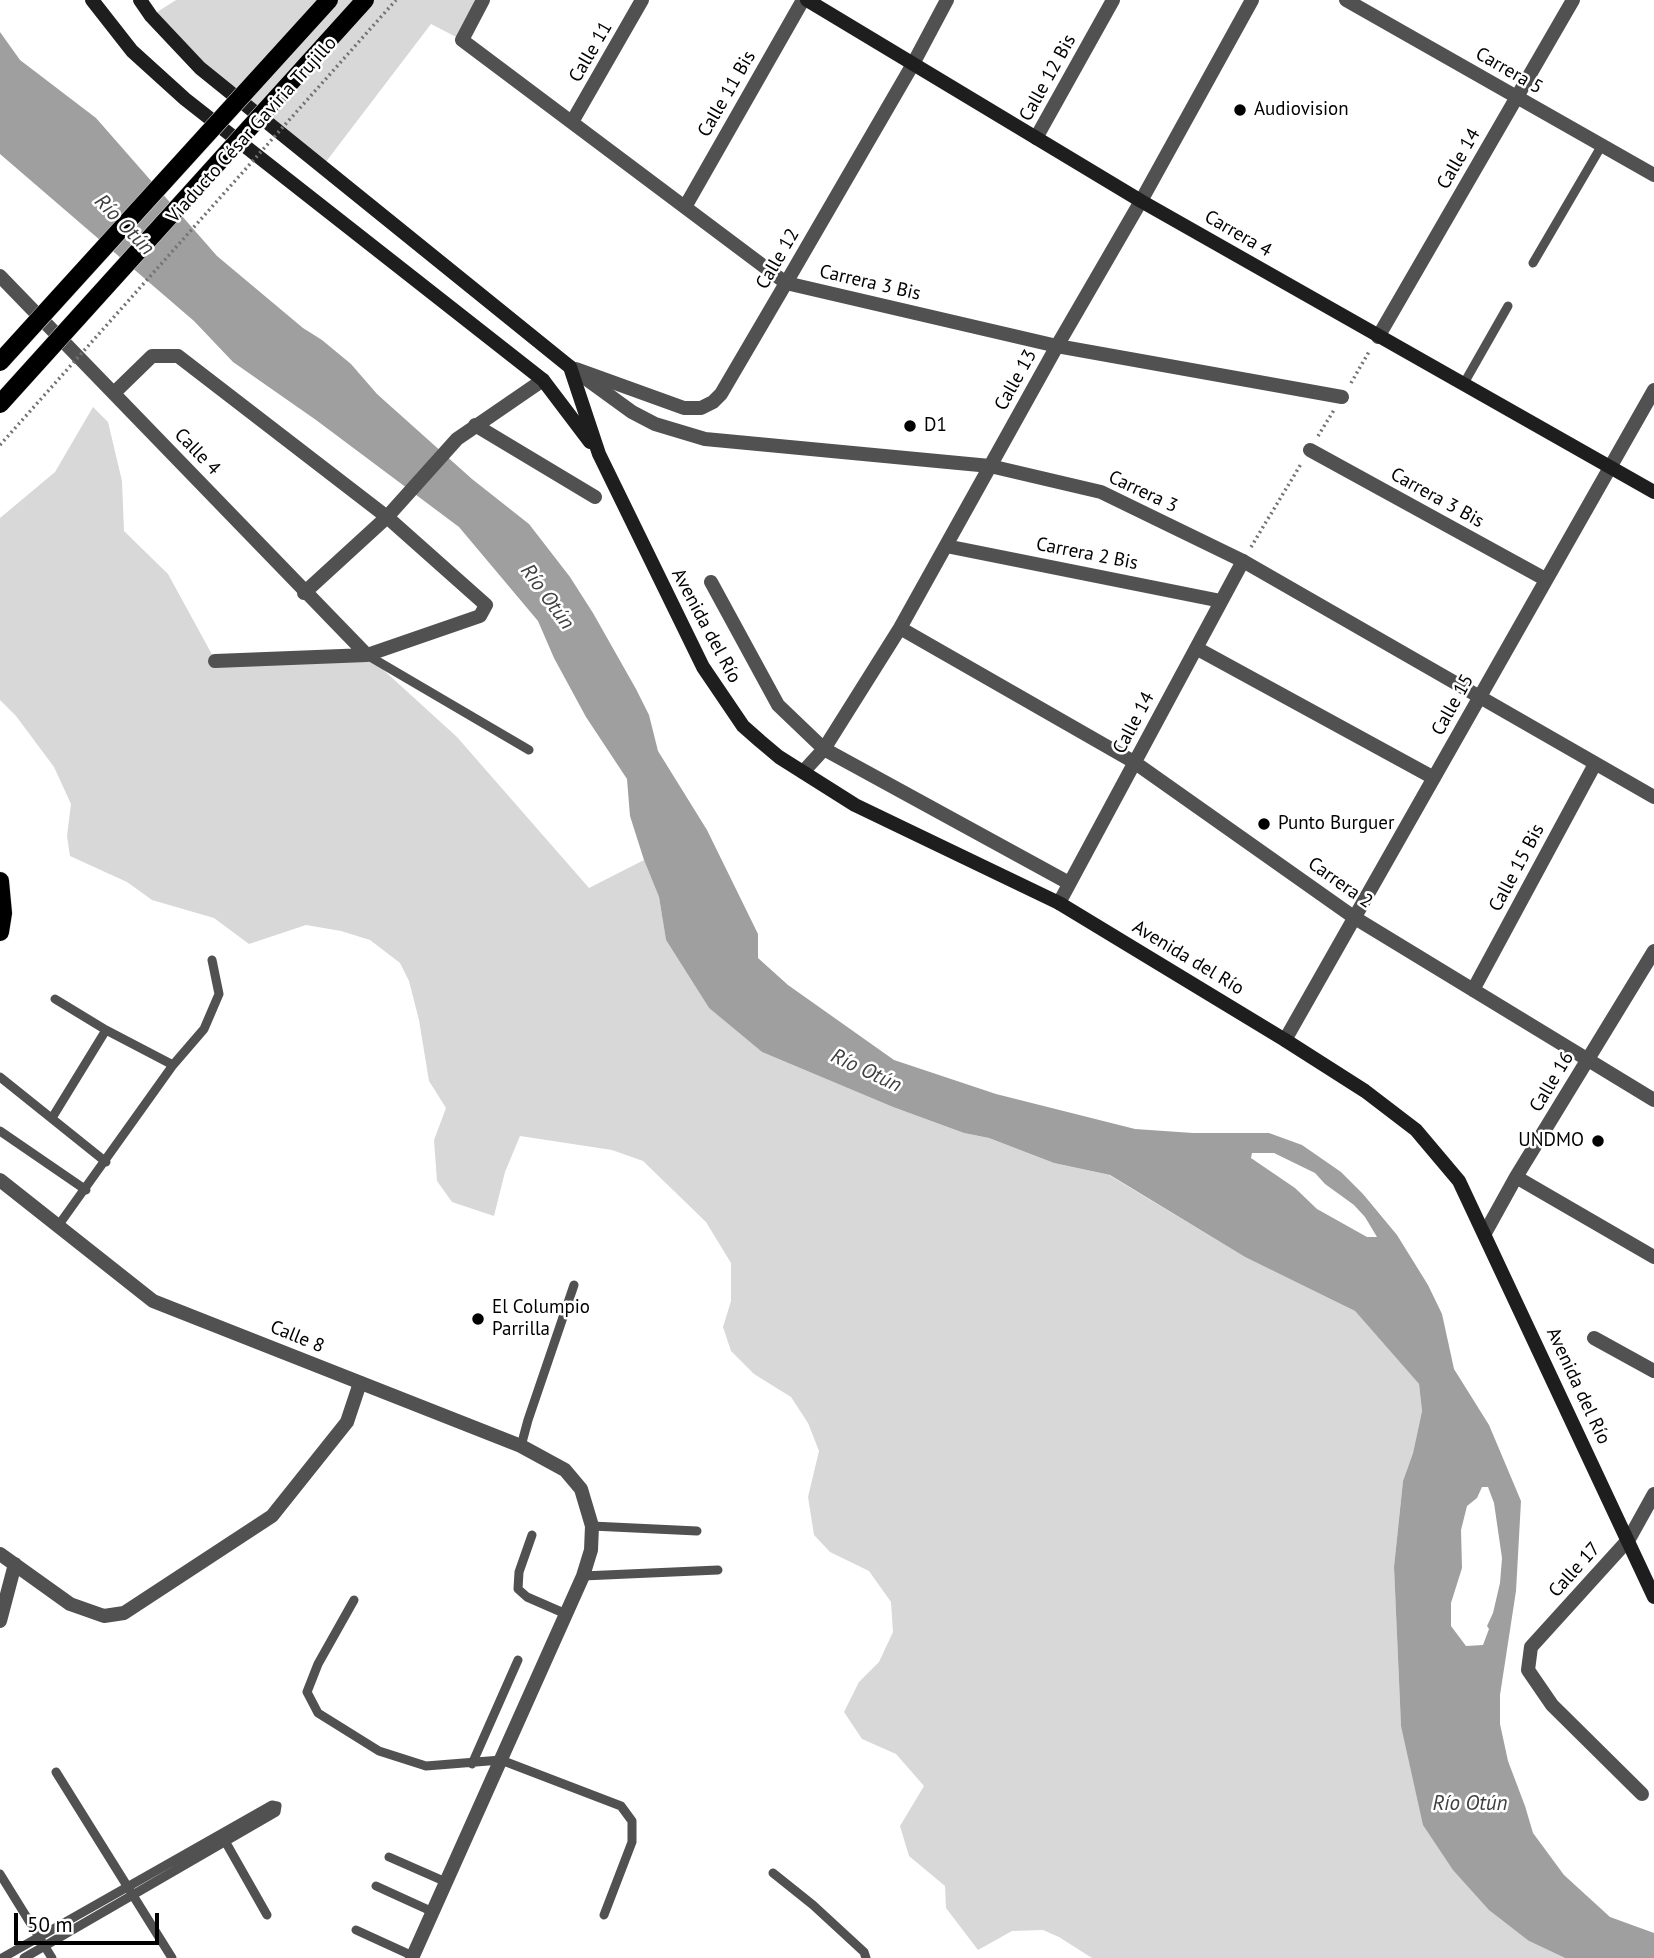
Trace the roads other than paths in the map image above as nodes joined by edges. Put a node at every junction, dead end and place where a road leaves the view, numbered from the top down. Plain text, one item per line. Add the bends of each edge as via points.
1 (92, 0) edge
2 (140, 0) edge
3 (329, 0) edge
4 (365, 0) edge
5 (483, 0) edge
6 (642, 0) edge
7 (805, 0) edge
8 (947, 0) edge
9 (1113, 0) edge
10 (1252, 0) edge
11 (1346, 0) edge
12 (1573, 0) edge
13 (913, 64) junction
14 (1517, 97) junction
15 (572, 122) junction
16 (1036, 138) junction
17 (1602, 145) junction
18 (1654, 175) edge
19 (1141, 201) junction
20 (685, 207) junction
21 (1533, 263) dead end
22 (0, 276) edge
23 (786, 283) junction
24 (1508, 306) dead end
25 (1378, 337) junction
26 (1057, 346) junction
27 (0, 362) edge
28 (570, 367) junction
29 (543, 380) junction
30 (1463, 385) junction
31 (1654, 390) edge
32 (114, 393) junction
33 (1342, 397) dead end
34 (0, 404) edge
35 (475, 425) junction
36 (1310, 450) dead end
37 (599, 454) junction
38 (990, 467) junction
39 (1610, 467) junction
40 (1654, 492) edge
41 (596, 497) dead end
42 (387, 517) junction
43 (946, 546) junction
44 (1243, 561) junction
45 (1545, 579) junction
46 (711, 582) dead end
47 (304, 593) junction
48 (1221, 601) junction
49 (900, 628) junction
50 (1196, 648) junction
51 (367, 655) junction
52 (215, 661) dead end
53 (1479, 698) junction
54 (824, 749) junction
55 (529, 750) dead end
56 (1134, 762) junction
57 (1595, 764) junction
58 (803, 772) junction
59 (1434, 778) junction
60 (1654, 797) edge
61 (0, 881) edge
62 (1069, 883) junction
63 (1059, 903) junction
64 (1355, 918) junction
65 (0, 932) edge
66 (1654, 951) edge
67 (212, 960) dead end
68 (1474, 990) junction
69 (55, 999) dead end
70 (106, 1030) junction
71 (1285, 1040) junction
72 (1588, 1060) junction
73 (173, 1065) junction
74 (0, 1077) edge
75 (1654, 1100) edge
76 (52, 1118) junction
77 (0, 1131) edge
78 (106, 1162) junction
79 (1516, 1177) junction
80 (0, 1180) edge
81 (86, 1190) junction
82 (58, 1226) junction
83 (1485, 1234) junction
84 (1654, 1257) edge
85 (574, 1285) dead end
86 (1594, 1338) dead end
87 (1654, 1371) edge
88 (360, 1383) junction
89 (521, 1446) junction
90 (1654, 1494) edge
91 (592, 1526) junction
92 (696, 1531) dead end
93 (532, 1535) dead end
94 (1629, 1539) junction
95 (0, 1554) edge
96 (15, 1564) junction
97 (718, 1570) dead end
98 (583, 1576) junction
99 (1654, 1597) edge
100 (354, 1600) dead end
101 (566, 1614) junction
102 (0, 1620) edge
103 (518, 1660) dead end
104 (501, 1760) junction
105 (472, 1764) junction
106 (56, 1772) dead end
107 (1642, 1794) dead end
108 (225, 1841) junction
109 (389, 1857) dead end
110 (773, 1873) dead end
111 (0, 1874) edge
112 (446, 1882) junction
113 (376, 1886) dead end
114 (130, 1891) junction
115 (433, 1912) junction
116 (267, 1915) dead end
117 (604, 1915) dead end
118 (356, 1930) dead end
119 (39, 1937) junction
120 (45, 1946) junction
121 (413, 1957) edge
122 (2, 1958) edge
123 (24, 1958) edge
124 (52, 1958) edge
125 (172, 1958) edge
126 (866, 1958) edge

1 - 29 main road via 132,51 185,99
2 - 28 main road via 200,68
3 - 27 main road, Viaducto César Gaviria Trujillo, bridge
4 - 34 main road, Viaducto César Gaviria Trujillo, bridge
5 - 15 street, Carrera 3 Bis via 462,40
6 - 15 street, Calle 11
7 - 13 main road, Carrera 4
7 - 20 street, Calle 11 Bis
8 - 13 street, Calle 12
9 - 16 street, Calle 12 Bis
10 - 19 street, Calle 13
11 - 14 street, Carrera 5
12 - 14 street, Calle 14
13 - 16 main road, Carrera 4
13 - 23 street, Calle 12
14 - 17 street, Carrera 5
14 - 25 street, Calle 14
15 - 20 street, Carrera 3 Bis
16 - 19 main road, Carrera 4
17 - 18 street, Carrera 5
17 - 21 lane
19 - 25 main road, Carrera 4
19 - 26 street, Calle 13
20 - 23 street, Carrera 3 Bis
22 - 32 street, Calle 4
23 - 26 street, Carrera 3 Bis
23 - 28 street, Calle 12 via 722,394 701,408 684,408
24 - 30 lane
25 - 30 main road, Carrera 4
26 - 33 street, Carrera 3 Bis
26 - 38 street, Calle 13
28 - 37 main road
28 - 38 street, Carrera 3 via 632,412 705,439
29 - 35 street
29 - 37 main road
30 - 39 main road, Carrera 4
31 - 39 street, Calle 15
32 - 42 street via 152,356 178,356
32 - 47 street, Calle 4
35 - 41 street
35 - 42 street
36 - 45 street, Carrera 3 Bis
37 - 58 main road, Avenida del Río via 715,688 743,726
38 - 43 street, Calle 13
38 - 44 street, Carrera 3 via 1101,492
39 - 40 main road, Carrera 4
39 - 45 street, Calle 15
42 - 47 street
42 - 51 street via 486,606 480,616
43 - 48 street, Carrera 2 Bis
43 - 49 street, Calle 13
44 - 48 street, Calle 14
44 - 53 street, Carrera 3
45 - 53 street, Calle 15
46 - 54 street via 778,705
47 - 51 street, Calle 4
48 - 50 street, Calle 14
49 - 54 street, Calle 13
49 - 56 street, Carrera 2
50 - 56 street, Calle 14
50 - 59 street
51 - 52 street
51 - 55 lane
53 - 57 street, Carrera 3
53 - 59 street, Calle 15
54 - 58 street, Calle 13
54 - 62 street
56 - 62 street, Calle 14
56 - 64 street, Carrera 2
57 - 60 street, Carrera 3
57 - 68 street, Calle 15 Bis
58 - 63 main road, Avenida del Río via 855,805
59 - 64 street, Calle 15
61 - 65 main road
62 - 63 street, Calle 14
63 - 71 main road, Avenida del Río
64 - 68 street, Carrera 2
64 - 71 street, Calle 15
66 - 72 street, Calle 16
67 - 73 lane via 219,994 204,1029
68 - 72 street, Carrera 2
69 - 70 lane
70 - 73 lane
70 - 76 lane
71 - 83 main road, Avenida del Río via 1416,1130 1459,1181
72 - 75 street, Carrera 2
72 - 79 street, Calle 16
73 - 78 lane
74 - 76 lane
76 - 78 lane
77 - 81 lane
78 - 81 lane
79 - 83 street, Calle 16
79 - 84 street
80 - 82 street, Calle 8
81 - 82 lane
82 - 88 street, Calle 8 via 153,1301
83 - 94 main road, Avenida del Río
85 - 89 lane
86 - 87 street
88 - 89 street, Calle 8
88 - 96 street via 347,1422 272,1516 124,1613 104,1616 70,1604
89 - 91 street, Calle 8 via 565,1471 581,1489
90 - 94 street, Calle 17
91 - 92 lane
91 - 98 street, Calle 8
93 - 101 lane via 518,1589
94 - 99 main road, Avenida del Río
94 - 107 street, Calle 17 via 1531,1647 1528,1670 1552,1705
95 - 96 street
96 - 102 street
97 - 98 lane
98 - 101 street, Calle 8
100 - 105 lane via 307,1692 318,1713 379,1751 426,1766
101 - 104 street, Calle 8
103 - 105 lane
104 - 105 lane
104 - 112 street, Calle 8
104 - 117 lane via 621,1806 632,1821 632,1842
106 - 114 lane
108 - 114 lane
108 - 114 lane via 276,1812 277,1806
108 - 116 lane
109 - 112 lane
110 - 126 lane
111 - 119 lane
112 - 115 street, Calle 8
113 - 115 lane
114 - 119 lane
114 - 120 lane
114 - 125 lane
115 - 121 street, Calle 8
118 - 121 lane
119 - 120 lane
119 - 122 lane
120 - 123 lane
120 - 124 lane

